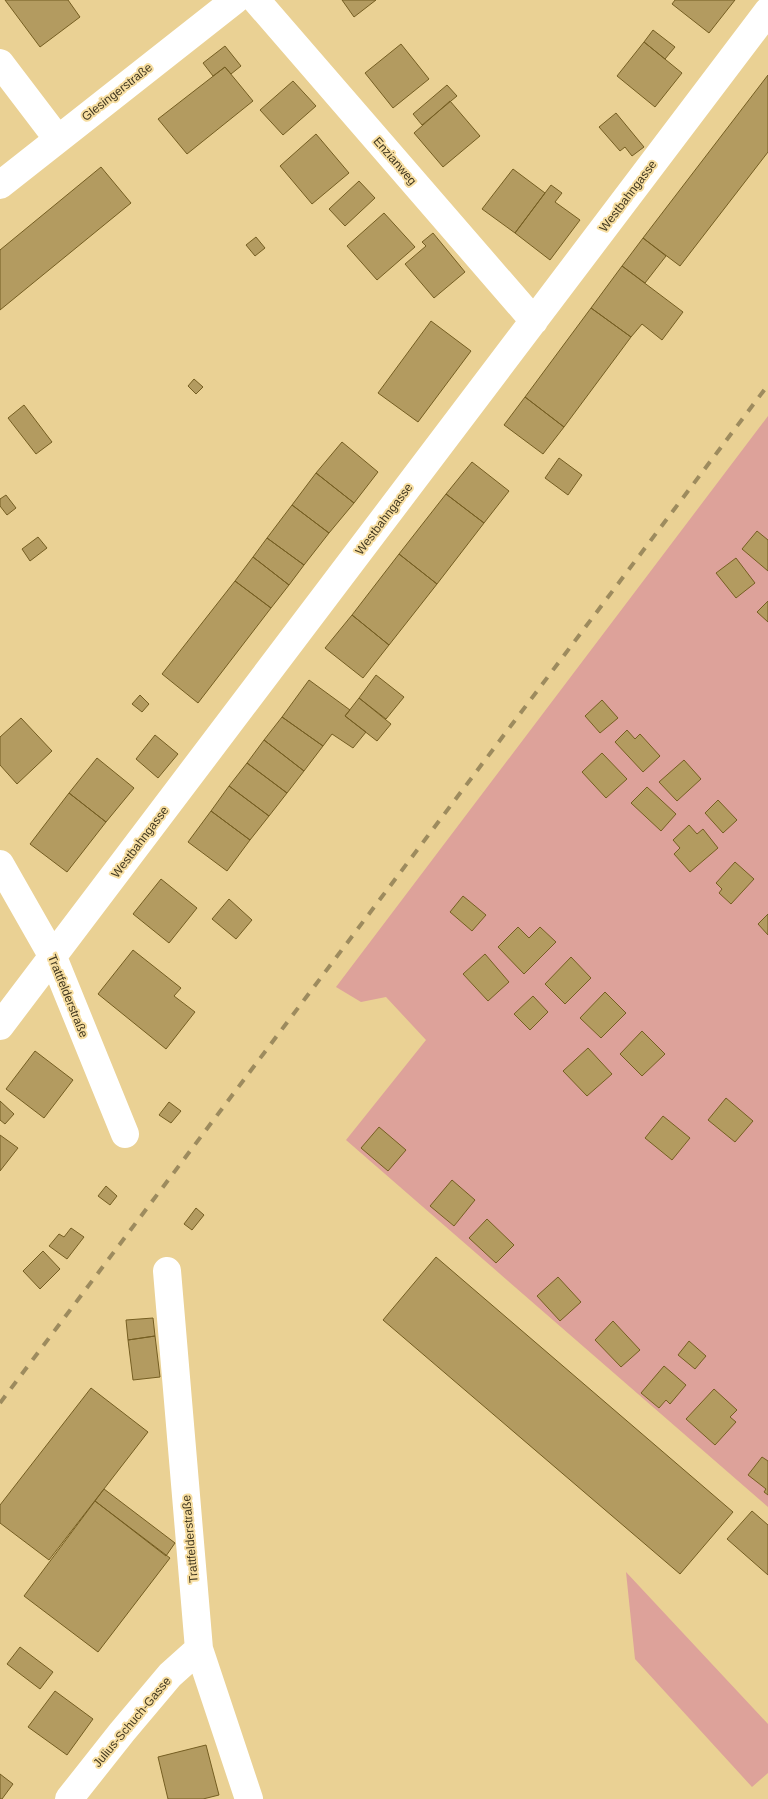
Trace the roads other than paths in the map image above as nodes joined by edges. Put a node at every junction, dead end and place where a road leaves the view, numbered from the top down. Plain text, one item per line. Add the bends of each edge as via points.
1 (235, 0) edge
2 (256, 0) edge
3 (768, 11) edge
4 (0, 63) edge
5 (58, 138) junction
6 (0, 185) edge
7 (534, 321) junction
8 (0, 864) edge
9 (53, 957) junction
10 (0, 1026) edge
11 (125, 1134) dead end
12 (167, 1271) dead end
13 (199, 1649) junction
14 (69, 1799) edge
15 (249, 1799) edge

1 - 5 street, Glesingerstraße
2 - 7 street, Enzianweg
3 - 7 street, Westbahngasse
4 - 5 street
5 - 6 street, Glesingerstraße
7 - 9 street, Westbahngasse
8 - 9 street, Trattfelderstraße
9 - 10 street, Westbahngasse
9 - 11 street, Trattfelderstraße
12 - 13 street, Trattfelderstraße
13 - 14 street, Julius-Schuch-Gasse via 170,1675
13 - 15 street, Trattfelderstraße

